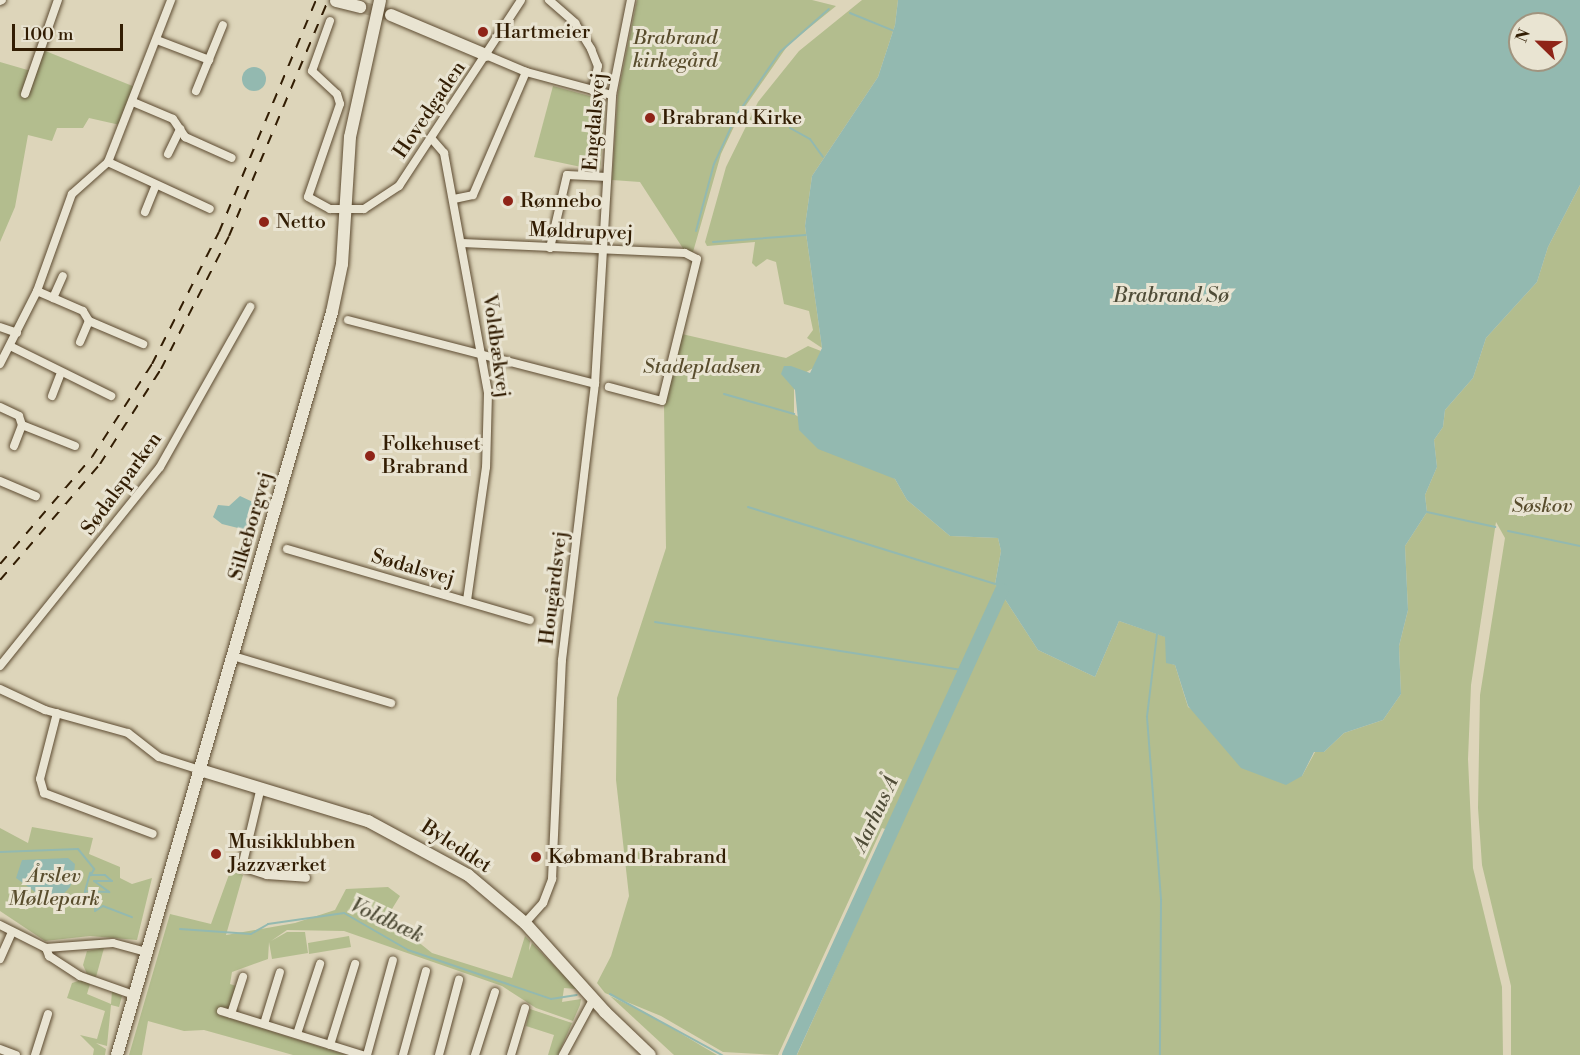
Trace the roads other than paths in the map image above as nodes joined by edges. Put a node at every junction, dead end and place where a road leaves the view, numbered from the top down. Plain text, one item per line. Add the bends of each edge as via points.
1 (58, 0) edge
2 (171, 0) edge
3 (380, 0) edge
4 (521, 0) edge
5 (549, 0) edge
6 (631, 0) edge
7 (336, 1) edge
8 (360, 7) tunnel mouth
9 (391, 15) tunnel mouth
10 (330, 21) dead end
11 (223, 25) dead end
12 (157, 40) junction
13 (486, 55) junction
14 (209, 60) junction
15 (526, 72) junction
16 (593, 90) junction
17 (196, 91) dead end
18 (25, 94) dead end
19 (612, 95) junction
20 (133, 102) junction
21 (180, 129) junction
22 (431, 138) junction
23 (168, 154) dead end
24 (232, 158) dead end
25 (108, 162) junction
26 (607, 177) junction
27 (156, 185) junction
28 (454, 199) junction
29 (210, 208) dead end
30 (345, 210) junction
31 (145, 212) dead end
32 (462, 243) junction
33 (550, 248) junction
34 (602, 249) junction
35 (63, 276) dead end
36 (37, 291) junction
37 (53, 298) junction
38 (250, 307) dead end
39 (382, 319) dead end
40 (348, 320) dead end
41 (89, 321) junction
42 (0, 327) edge
43 (379, 329) junction
44 (17, 333) junction
45 (80, 342) dead end
46 (143, 344) dead end
47 (10, 346) junction
48 (485, 356) junction
49 (0, 364) edge
50 (60, 375) junction
51 (595, 384) junction
52 (609, 387) dead end
53 (52, 396) dead end
54 (111, 396) dead end
55 (0, 407) edge
56 (22, 425) junction
57 (14, 446) dead end
58 (75, 446) dead end
59 (0, 481) edge
60 (36, 496) dead end
61 (287, 549) dead end
62 (468, 601) junction
63 (530, 620) dead end
64 (233, 656) junction
65 (0, 666) edge
66 (0, 689) edge
67 (391, 703) dead end
68 (57, 713) junction
69 (200, 770) junction
70 (261, 787) junction
71 (153, 834) dead end
72 (306, 878) dead end
73 (525, 923) junction
74 (0, 925) edge
75 (12, 932) junction
76 (46, 948) junction
77 (147, 952) junction
78 (0, 958) edge
79 (393, 960) dead end
80 (320, 964) dead end
81 (355, 964) dead end
82 (426, 971) dead end
83 (280, 972) dead end
84 (243, 977) dead end
85 (459, 980) dead end
86 (495, 992) dead end
87 (134, 995) junction
88 (594, 998) junction
89 (525, 1008) dead end
90 (221, 1011) dead end
91 (48, 1014) dead end
92 (231, 1014) junction
93 (264, 1024) junction
94 (297, 1034) junction
95 (330, 1045) junction
96 (0, 1049) edge
97 (16, 1055) edge
98 (35, 1055) edge
99 (117, 1055) edge
100 (362, 1055) edge
101 (367, 1055) edge
102 (403, 1055) edge
103 (439, 1055) edge
104 (475, 1055) edge
105 (511, 1055) edge
106 (563, 1055) edge
107 (650, 1055) edge

1 - 18 street
2 - 12 street
3 - 30 main road, Silkeborgvej via 356,103
4 - 13 street, Hovedgaden
5 - 16 street via 575,23 591,49 598,66
6 - 19 street, Engdalsvej
7 - 8 main road
9 - 13 main road
10 - 30 street via 312,71 336,94 340,104 308,197 330,209
11 - 14 street
12 - 14 street
12 - 20 street
13 - 15 street
13 - 22 street, Hovedgaden
14 - 17 street
15 - 16 street
15 - 28 street via 473,195
16 - 19 street
19 - 26 street, Engdalsvej
20 - 21 street via 173,119
20 - 25 street
21 - 23 street
21 - 24 street via 185,137
22 - 28 street, Voldbækvej via 444,153
22 - 30 street, Hovedgaden via 390,194 364,209
25 - 27 street
25 - 36 street via 72,194
26 - 33 street via 567,175
26 - 34 street, Engdalsvej
27 - 29 street
27 - 31 street
28 - 32 street, Voldbækvej
30 - 64 main road, Silkeborgvej via 342,264 330,321
32 - 33 street, Møldrupvej
32 - 48 street, Voldbækvej
33 - 34 street, Møldrupvej
34 - 51 street, Hougårdsvej
34 - 52 street, Møldrupvej via 685,253 697,259 662,401
35 - 37 street
36 - 37 street
36 - 44 street
37 - 41 street via 84,311
38 - 65 street, Sødalsparken via 160,467
39 - 43 street
40 - 43 street
41 - 45 street
41 - 46 street
42 - 44 street
43 - 48 street
44 - 47 street
47 - 49 street
47 - 50 street via 56,365
48 - 51 street
48 - 62 street, Voldbækvej via 486,467
50 - 53 street
50 - 54 street
51 - 73 street, Hougårdsvej via 562,660 552,879 543,903
55 - 56 street via 19,416
56 - 57 street
56 - 58 street
59 - 60 street
61 - 62 street, Sødalsvej
62 - 63 street, Sødalsvej
64 - 67 street
64 - 69 main road, Silkeborgvej
66 - 68 street
68 - 69 street via 128,733 159,758
68 - 71 street via 40,779 44,793
69 - 70 main road, Byleddet
69 - 77 main road, Silkeborgvej
70 - 72 street via 242,867 267,875
70 - 73 main road, Byleddet via 341,810 405,837 468,875
73 - 88 main road, Byleddet
74 - 75 street
75 - 76 street
75 - 78 street
76 - 77 street via 113,943
76 - 87 street via 49,956 80,976
77 - 87 main road, Silkeborgvej
79 - 101 street
80 - 94 street
81 - 95 street
82 - 102 street
83 - 93 street
84 - 92 street
85 - 103 street
86 - 104 street
87 - 99 main road, Silkeborgvej
88 - 106 street
88 - 107 main road, Byleddet
89 - 105 street
90 - 92 street
91 - 98 street
92 - 93 street
93 - 94 street
94 - 95 street
95 - 100 street
96 - 97 street

